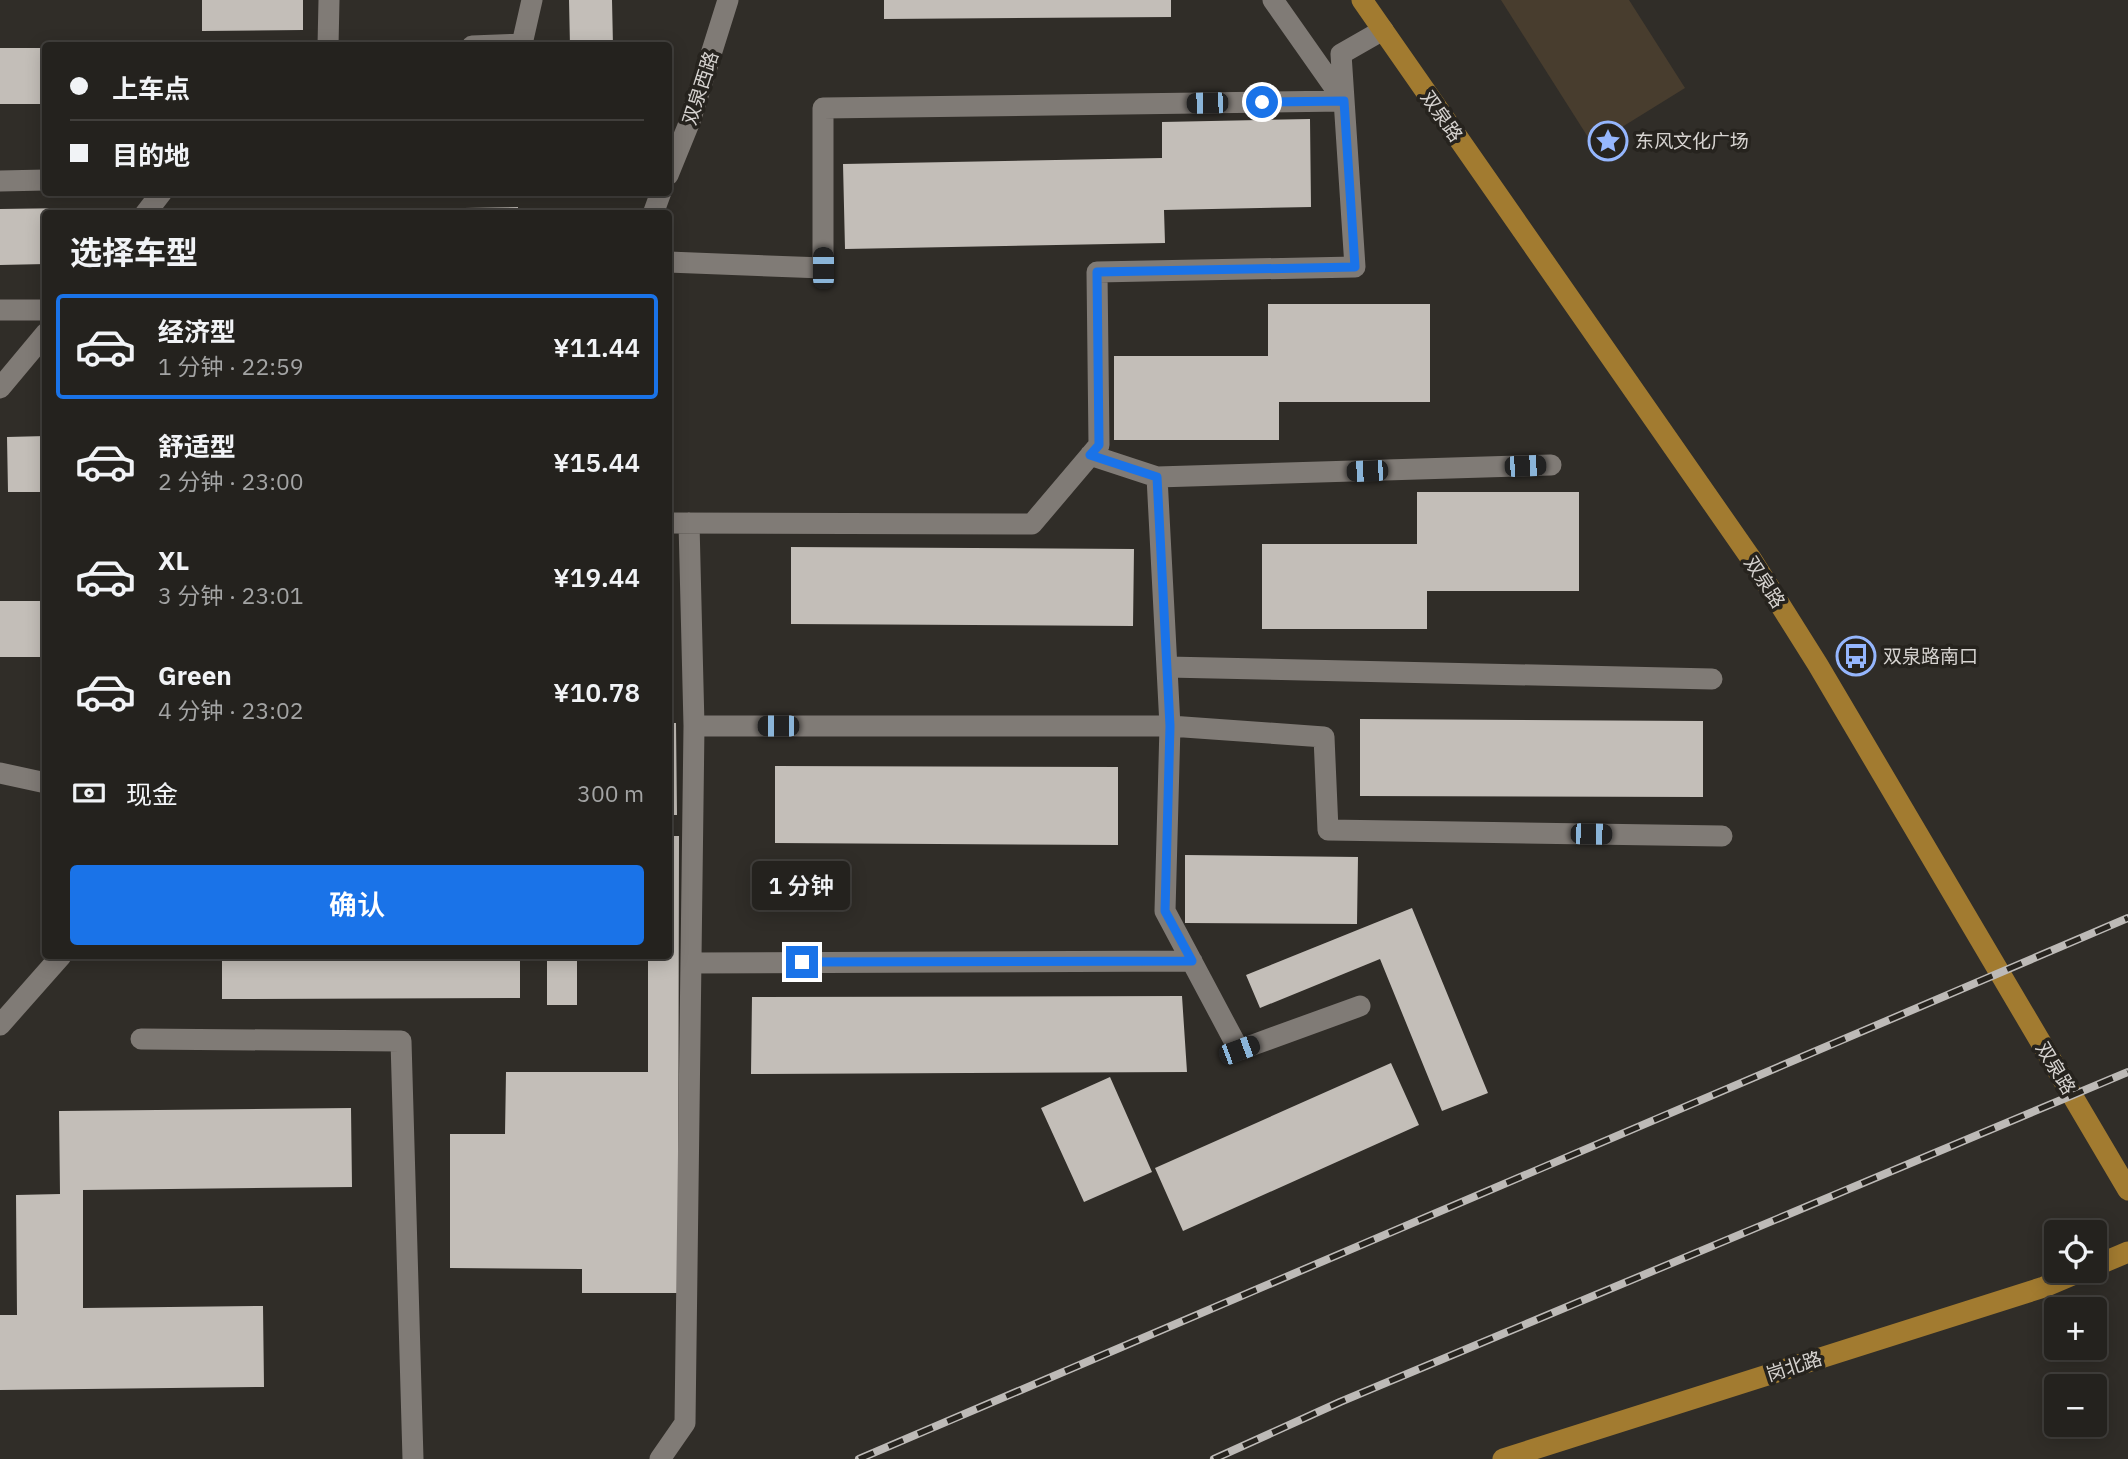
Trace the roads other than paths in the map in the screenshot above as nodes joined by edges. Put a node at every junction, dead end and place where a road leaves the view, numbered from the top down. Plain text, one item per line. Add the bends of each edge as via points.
1 (329, 0) edge
2 (532, 0) edge
3 (728, 0) edge
4 (1273, 0) edge
5 (1362, 0) edge
6 (1383, 30) junction
7 (328, 42) edge
8 (522, 42) edge
9 (1344, 101) junction
10 (672, 165) edge
11 (42, 180) edge
12 (0, 181) edge
13 (159, 196) edge
14 (148, 210) edge
15 (672, 262) edge
16 (0, 310) edge
17 (42, 310) edge
18 (42, 338) edge
19 (0, 388) edge
20 (1090, 455) junction
21 (1551, 465) dead end
22 (1157, 477) junction
23 (679, 523) edge
24 (1167, 667) junction
25 (1712, 679) dead end
26 (694, 726) junction
27 (1170, 726) junction
28 (0, 773) edge
29 (42, 782) edge
30 (1722, 836) dead end
31 (58, 959) edge
32 (1192, 961) junction
33 (691, 963) junction
34 (1360, 1006) dead end
35 (0, 1025) edge
36 (141, 1039) dead end
37 (2128, 1190) edge
38 (2128, 1252) edge
39 (2107, 1261) edge
40 (2053, 1283) edge
41 (413, 1459) edge
42 (660, 1459) edge
43 (1503, 1459) edge

1 - 7 street
2 - 8 street
3 - 10 street, 双泉西路
4 - 9 street
5 - 6 main road, 双泉路
6 - 9 street via 1341,54
6 - 37 main road, 双泉路 via 1752,560
9 - 15 street via 823,108 823,268
9 - 20 street via 1355,267 1097,272 1099,445
11 - 12 street
13 - 14 street
16 - 17 street
18 - 19 street
20 - 22 street
20 - 23 street via 1032,524
21 - 22 street
22 - 24 street
23 - 26 street
24 - 25 street
24 - 27 street
26 - 27 street
26 - 33 street
27 - 30 street via 1324,737 1328,830
27 - 32 street via 1165,911
28 - 29 street
31 - 35 street
32 - 33 street
32 - 34 street via 1239,1050
33 - 42 street via 685,1423
36 - 41 street via 401,1041
38 - 39 main road
40 - 43 main road, 岗北路

